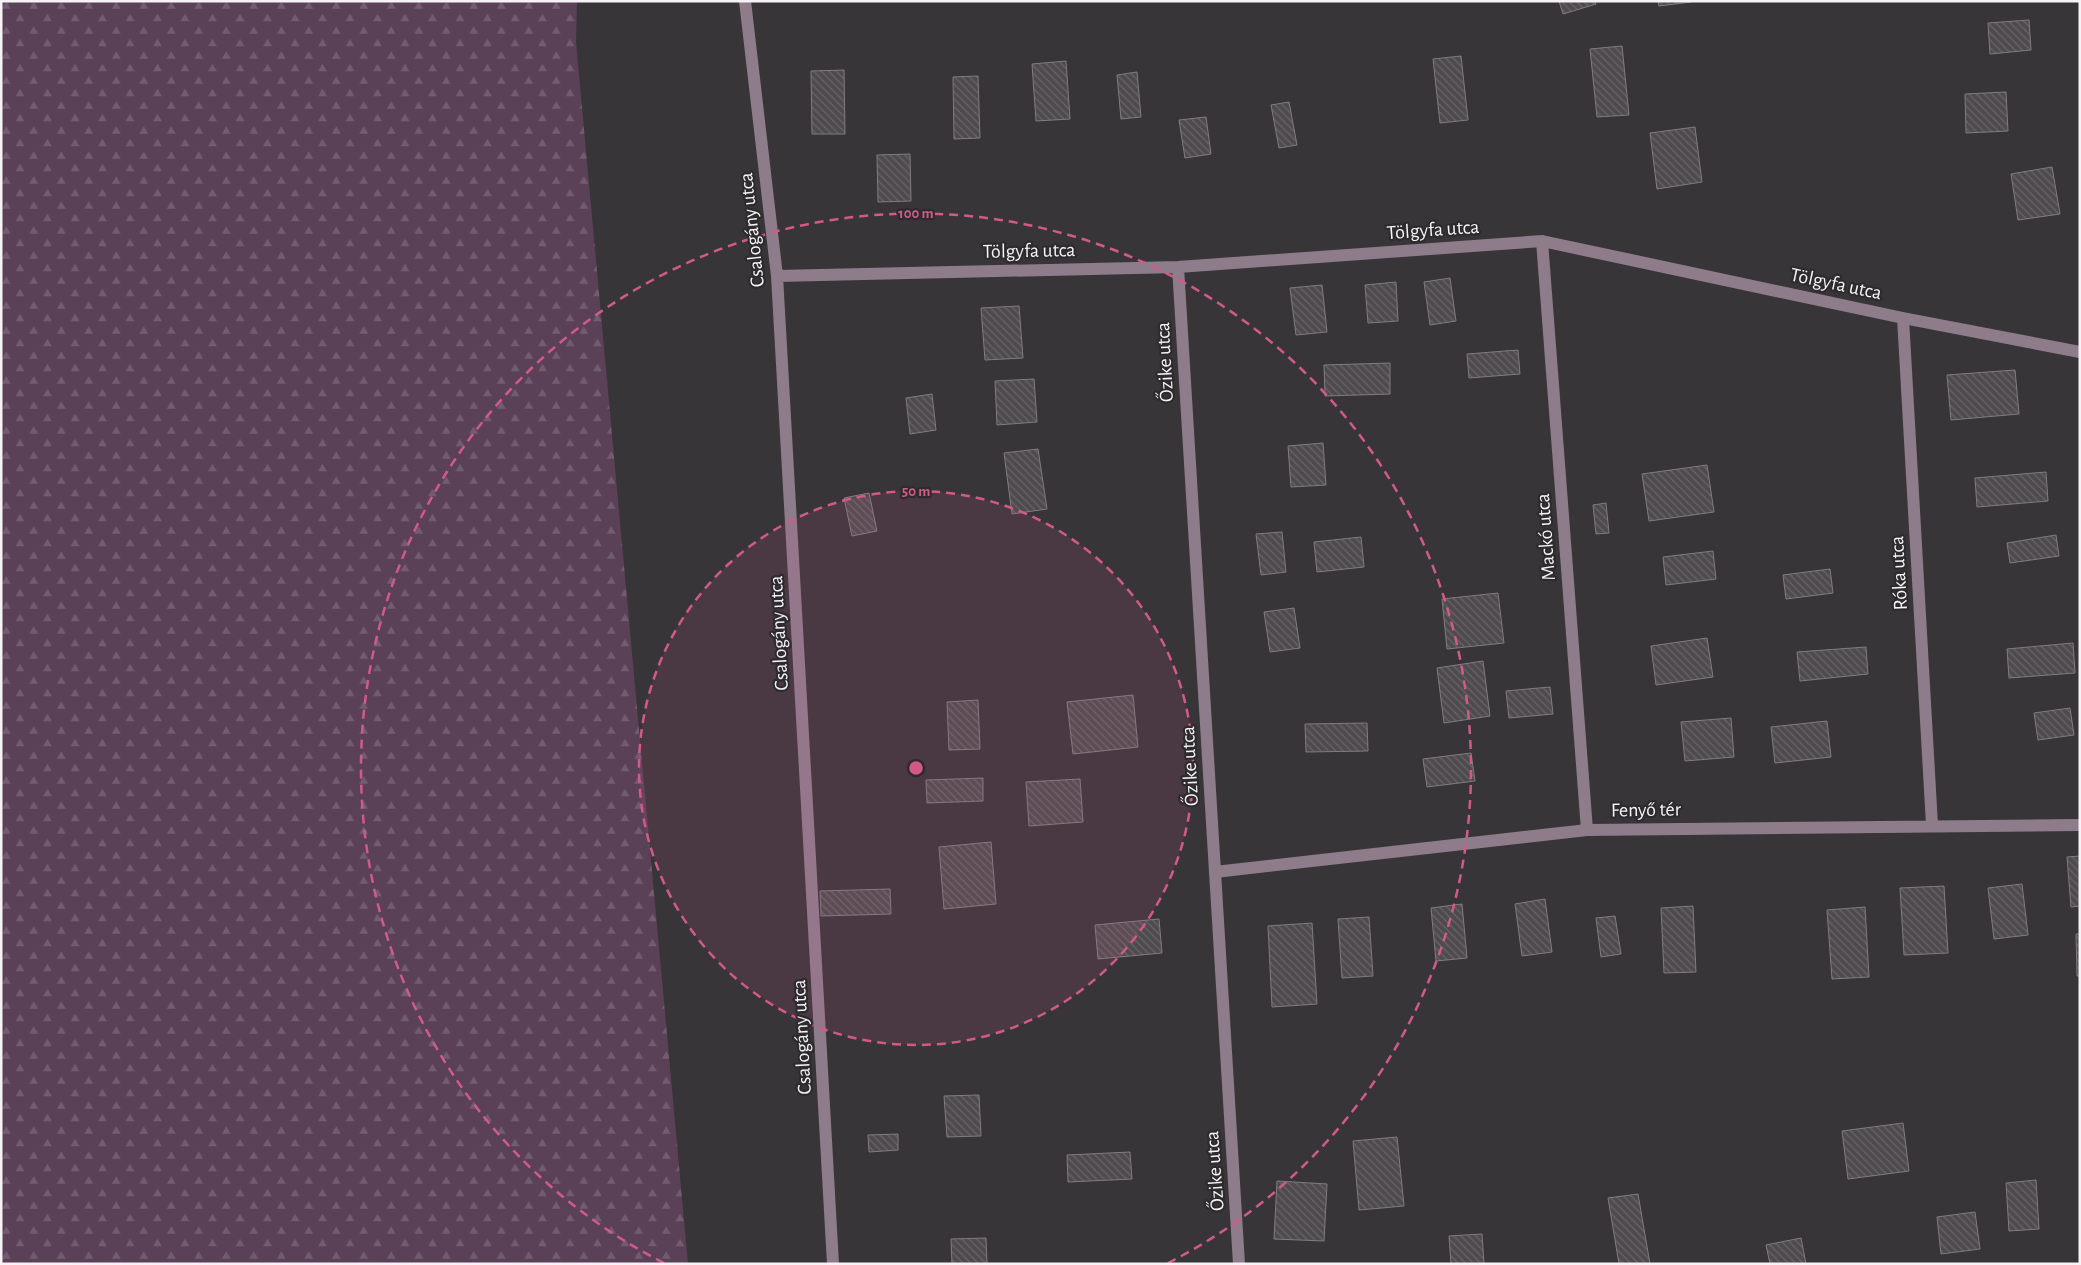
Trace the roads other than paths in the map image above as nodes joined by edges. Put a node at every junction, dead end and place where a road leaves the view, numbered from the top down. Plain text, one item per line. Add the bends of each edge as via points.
1 (745, 1) edge
2 (1542, 241) junction
3 (1178, 267) junction
4 (777, 276) junction
5 (1903, 318) junction
6 (2080, 352) edge
7 (1932, 825) junction
8 (2080, 825) edge
9 (1587, 830) junction
10 (1215, 872) junction
11 (833, 1264) edge
12 (1239, 1264) edge

1 - 4 street, Csalogány utca
2 - 3 street, Tölgyfa utca
2 - 5 street, Tölgyfa utca
2 - 9 street, Mackó utca
3 - 4 street, Tölgyfa utca
3 - 10 street, Őzike utca
4 - 11 street, Csalogány utca
5 - 6 street, Tölgyfa utca
5 - 7 street, Róka utca
7 - 8 street, Fenyő tér
7 - 9 street, Fenyő tér
9 - 10 street, Fenyő tér
10 - 12 street, Őzike utca

